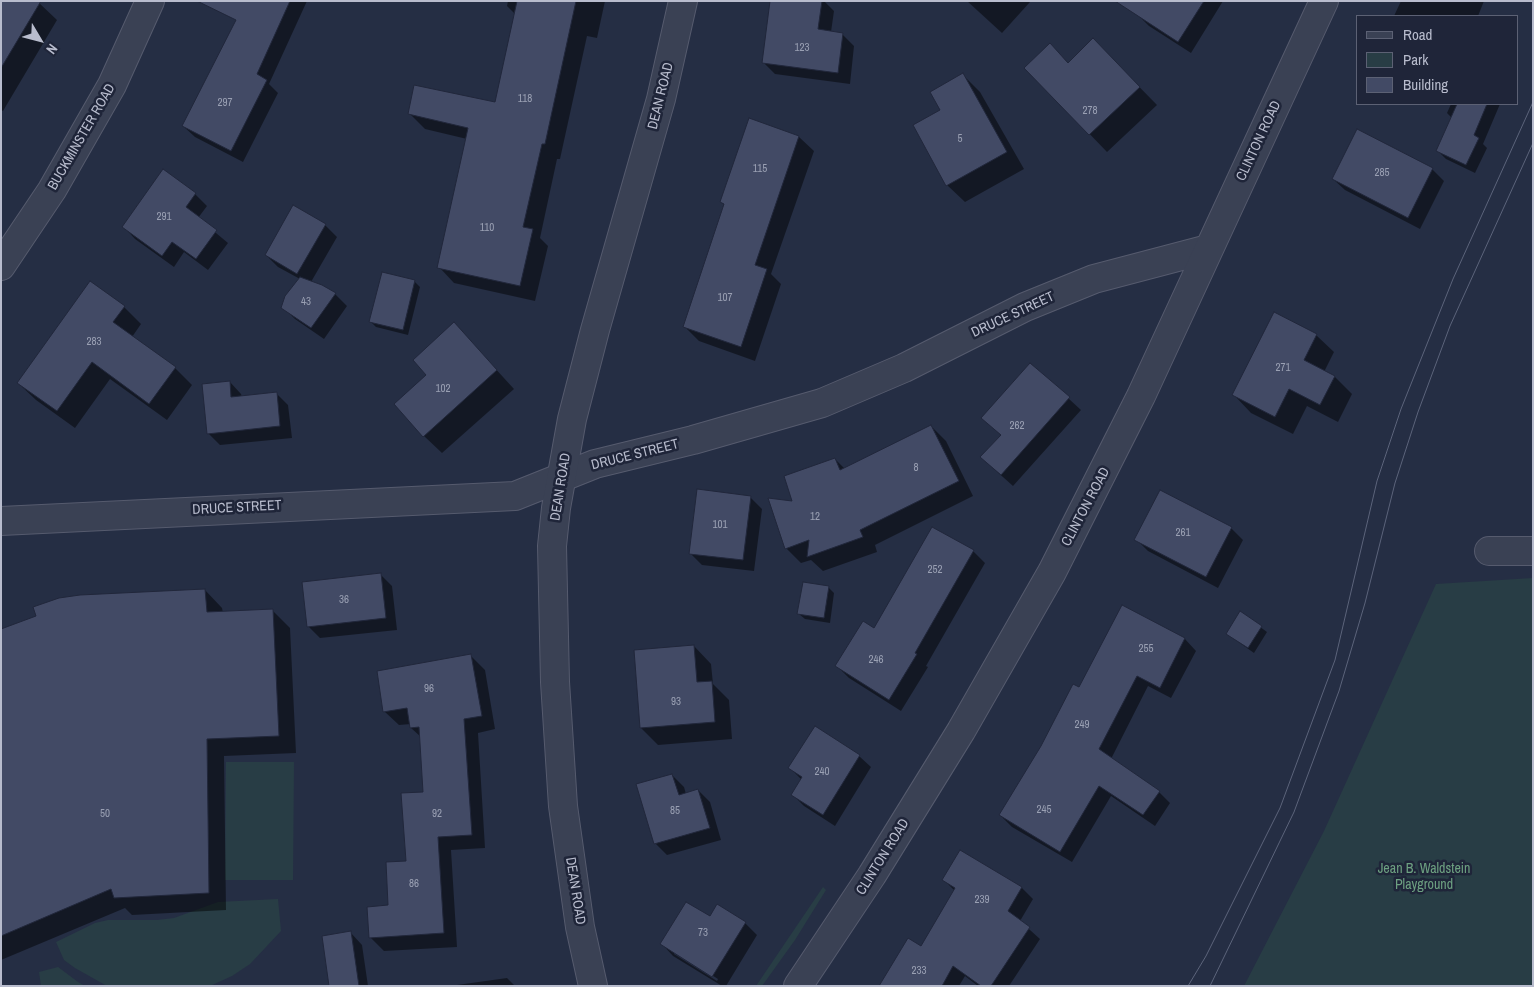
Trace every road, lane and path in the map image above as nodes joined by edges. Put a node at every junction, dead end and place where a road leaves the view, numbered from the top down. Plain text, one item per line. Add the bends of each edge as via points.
1 (150, 1) edge
2 (683, 1) edge
3 (1324, 1) edge
4 (1208, 249) junction
5 (1, 266) edge
6 (561, 478) junction
7 (1, 521) edge
8 (1490, 551) dead end
9 (1533, 551) edge
10 (593, 986) edge
11 (798, 986) edge

1 - 5 street, BUCKMINSTER ROAD via 108,93 52,190
2 - 6 street, DEAN ROAD via 661,99 592,339
3 - 4 street, CLINTON ROAD
4 - 6 street, DRUCE STREET via 1094,278 1024,307 904,368 822,403 595,464
4 - 11 street, CLINTON ROAD via 1112,457 1052,572 962,731
6 - 7 street, DRUCE STREET via 520,495 501,498
6 - 10 street, DEAN ROAD via 551,554 559,750 568,846
8 - 9 street

